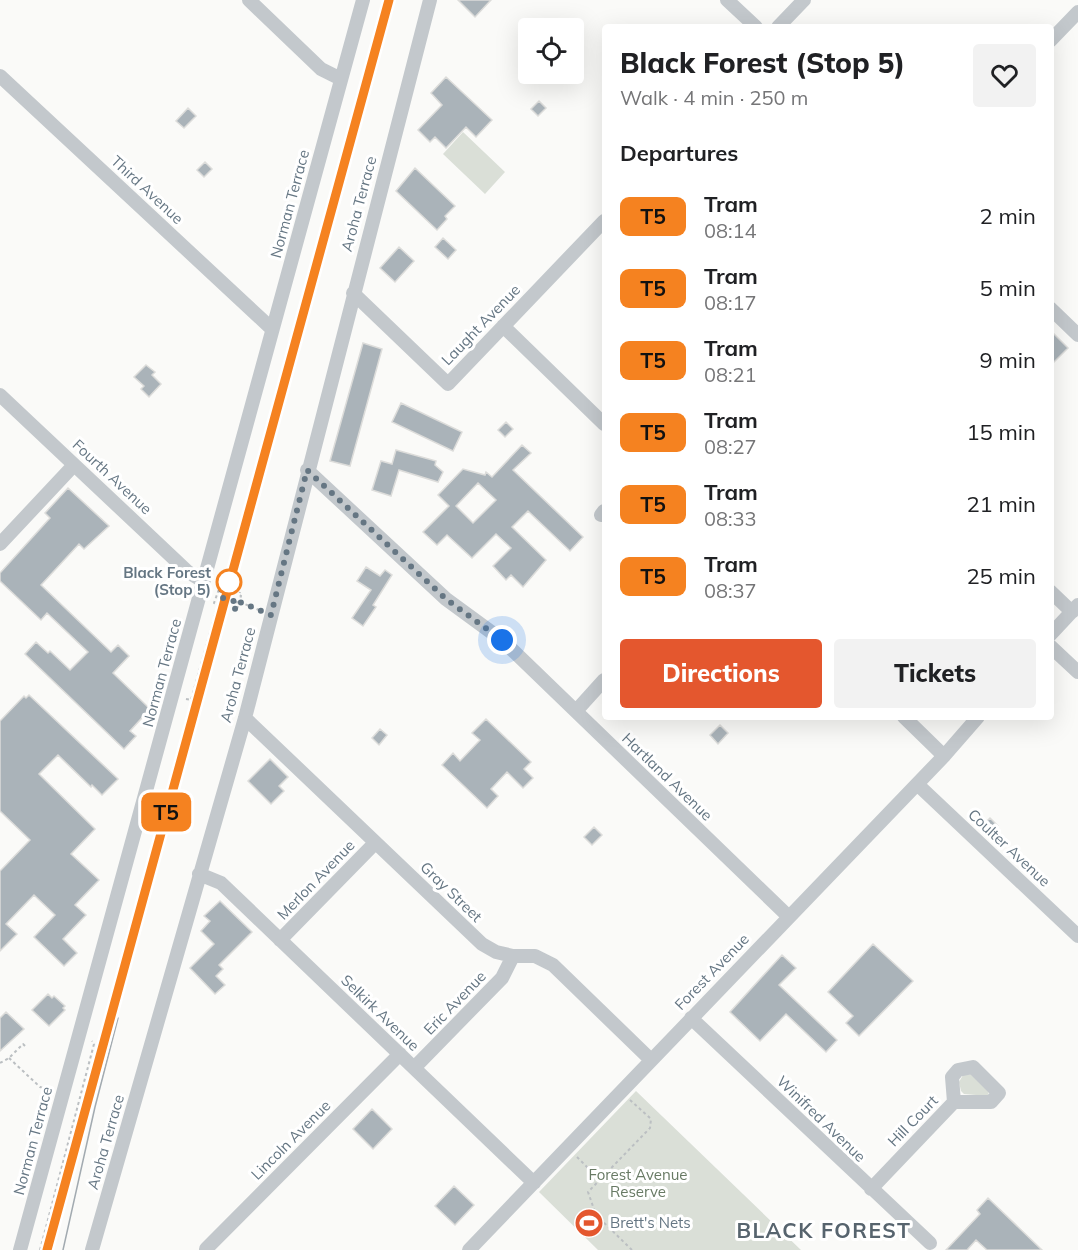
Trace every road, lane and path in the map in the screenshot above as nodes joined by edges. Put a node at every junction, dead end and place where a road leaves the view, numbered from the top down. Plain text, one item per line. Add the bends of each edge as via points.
1 (249, 0) edge
2 (363, 0) edge
3 (430, 0) edge
4 (727, 0) edge
5 (804, 0) edge
6 (1078, 12) edge
7 (753, 24) edge
8 (781, 24) edge
9 (1054, 37) edge
10 (0, 76) edge
11 (341, 79) junction
12 (602, 224) edge
13 (353, 293) junction
14 (1054, 311) edge
15 (503, 326) junction
16 (1075, 326) edge
17 (272, 329) junction
18 (0, 394) edge
19 (602, 422) edge
20 (74, 465) junction
21 (307, 470) junction
22 (0, 544) edge
23 (203, 581) junction
24 (240, 592) dead end
25 (1054, 594) edge
26 (240, 602) junction
27 (1075, 608) edge
28 (271, 615) junction
29 (1054, 630) edge
30 (1054, 650) edge
31 (1078, 672) edge
32 (602, 682) edge
33 (186, 699) dead end
34 (576, 711) junction
35 (245, 718) junction
36 (906, 720) edge
37 (975, 720) edge
38 (944, 756) junction
39 (917, 784) junction
40 (375, 843) junction
41 (199, 874) junction
42 (789, 917) junction
43 (1078, 936) edge
44 (280, 940) junction
45 (513, 956) junction
46 (691, 1018) junction
47 (79, 1035) junction
48 (24, 1046) dead end
49 (400, 1054) junction
50 (9, 1058) junction
51 (651, 1060) junction
52 (0, 1063) edge
53 (414, 1068) junction
54 (54, 1091) dead end
55 (629, 1099) dead end
56 (954, 1102) dead end
57 (575, 1155) dead end
58 (600, 1180) junction
59 (534, 1183) junction
60 (871, 1189) junction
61 (930, 1243) dead end
62 (206, 1249) edge
63 (20, 1250) edge
64 (40, 1250) edge
65 (92, 1250) edge
66 (469, 1250) edge
67 (632, 1250) edge

1 - 11 street via 321,69
2 - 11 street, Norman Terrace
3 - 13 street, Aroha Terrace
4 - 7 street
5 - 8 street
6 - 9 street
10 - 17 street, Third Avenue
11 - 17 street, Norman Terrace
12 - 15 street, Laught Avenue
13 - 15 street, Laught Avenue via 448,384
13 - 21 street, Aroha Terrace
14 - 16 street
15 - 19 street
17 - 23 street, Norman Terrace
18 - 20 street, Fourth Avenue
20 - 22 street
20 - 23 street, Fourth Avenue via 188,572
21 - 28 street, Aroha Terrace
21 - 34 street, Hartland Avenue via 446,599 502,640
23 - 47 street, Norman Terrace
24 - 26 path
25 - 27 street
26 - 28 path
26 - 33 path via 235,609 237,602 220,597 219,589 191,700
27 - 29 street
28 - 35 street, Aroha Terrace
30 - 31 street
32 - 34 street
34 - 42 street, Hartland Avenue
35 - 40 street, Gray Street
35 - 41 street, Aroha Terrace
36 - 38 street
37 - 38 street, Forest Avenue
38 - 39 street, Forest Avenue
39 - 42 street, Forest Avenue
39 - 43 street, Coulter Avenue
40 - 44 street, Merlon Avenue
40 - 45 street, Gray Street via 482,944
41 - 44 street, Selkirk Avenue via 221,883
41 - 65 street, Aroha Terrace
42 - 46 street, Forest Avenue
44 - 49 street, Selkirk Avenue
45 - 51 street, Gray Street via 535,956 553,965
45 - 53 street, Eric Avenue via 502,978
46 - 51 street, Forest Avenue
46 - 60 street, Winifred Avenue
47 - 63 street, Norman Terrace
47 - 64 path via 93,1044
48 - 50 path
49 - 53 street, Selkirk Avenue
49 - 62 street, Lincoln Avenue
50 - 52 path
50 - 54 path via 40,1088
51 - 59 street, Forest Avenue
53 - 59 street, Selkirk Avenue
55 - 58 path via 651,1119 650,1128
56 - 60 street, Hill Court
57 - 58 path
58 - 67 path via 588,1192 596,1215
59 - 66 street, Forest Avenue
60 - 61 street, Winifred Avenue

